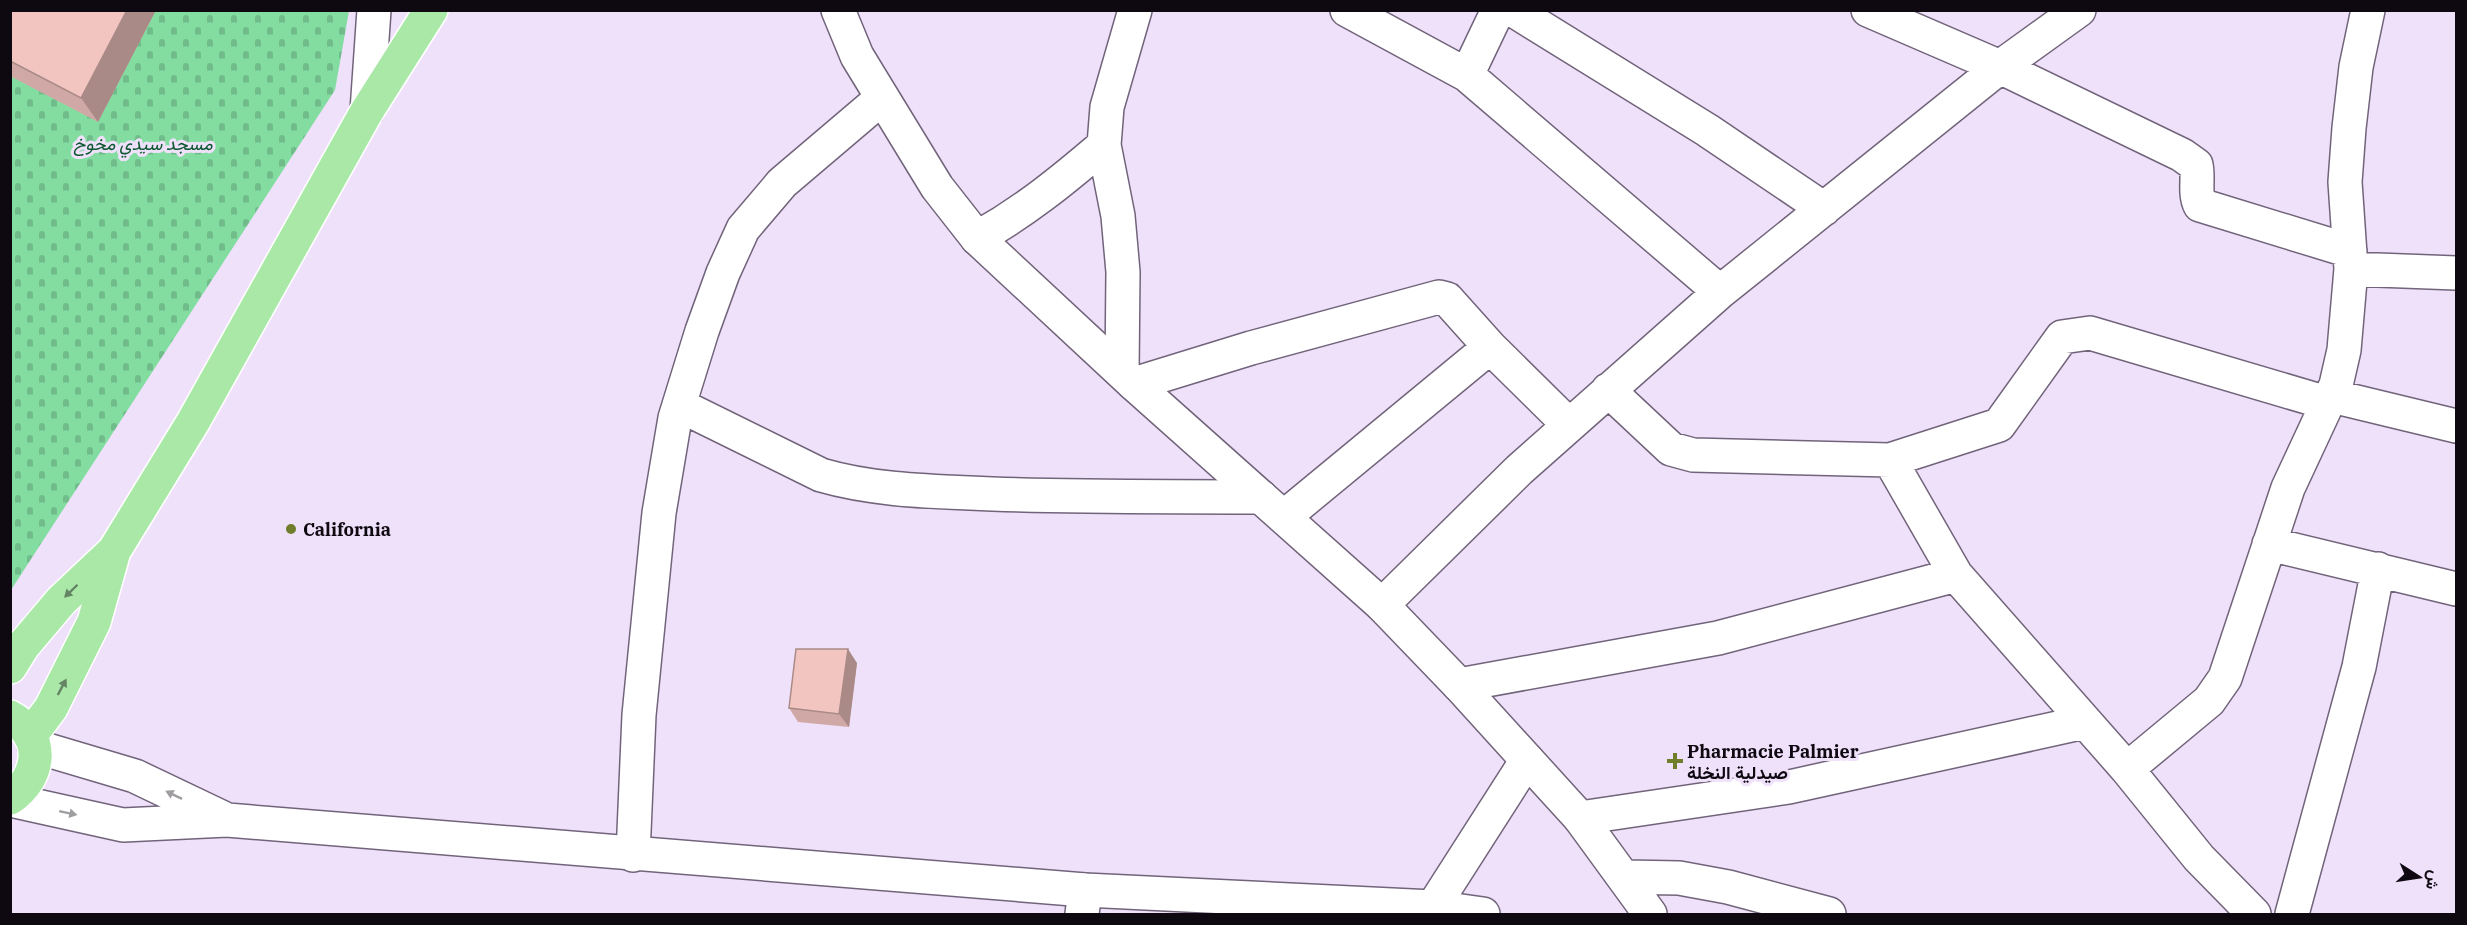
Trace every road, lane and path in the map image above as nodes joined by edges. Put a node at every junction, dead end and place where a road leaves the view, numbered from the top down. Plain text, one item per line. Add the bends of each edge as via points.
1 (374, 10) edge
2 (431, 10) edge
3 (838, 10) edge
4 (1135, 10) edge
5 (1498, 10) edge
6 (1513, 10) edge
7 (1868, 10) edge
8 (2079, 10) edge
9 (2368, 10) edge
10 (1353, 12) edge
11 (2000, 67) junction
12 (1467, 75) junction
13 (882, 98) junction
14 (367, 111) junction
15 (1104, 145) junction
16 (1824, 209) junction
17 (977, 238) junction
18 (2350, 260) junction
19 (2457, 273) edge
20 (1720, 292) junction
21 (1490, 347) junction
22 (1128, 378) junction
23 (1608, 390) junction
24 (2327, 403) junction
25 (679, 405) junction
26 (1569, 424) junction
27 (2457, 426) edge
28 (1890, 460) junction
29 (1272, 507) junction
30 (2269, 544) junction
31 (114, 551) junction
32 (2378, 569) junction
33 (1956, 575) junction
34 (2457, 589) edge
35 (1382, 605) junction
36 (10, 667) edge
37 (1460, 684) junction
38 (2085, 722) junction
39 (25, 733) edge
40 (1527, 760) junction
41 (2127, 769) junction
42 (10, 799) edge
43 (1580, 818) junction
44 (227, 820) junction
45 (633, 855) junction
46 (1625, 877) junction
47 (1084, 902) edge
48 (1433, 907) junction
49 (1483, 915) edge
50 (1650, 915) edge
51 (1829, 915) edge
52 (2254, 915) edge
53 (2292, 915) edge

1 - 14 street
2 - 14 main road
3 - 13 street via 857,56
4 - 15 street via 1107,107
5 - 12 street
6 - 16 street via 1707,130
7 - 11 street
8 - 11 street
9 - 18 street via 2356,67 2345,182
10 - 12 street
11 - 16 street
11 - 18 street via 2182,155 2196,165 2200,205
12 - 20 street
13 - 17 street via 936,187
13 - 25 street via 782,183 743,229 716,292
14 - 31 main road via 193,422
15 - 17 street via 1018,215
15 - 22 street via 1118,216
16 - 20 street
17 - 22 street
18 - 19 street
18 - 24 street via 2344,350 2336,385
20 - 23 street
21 - 22 street via 1447,299 1439,297
21 - 26 street
21 - 29 street
22 - 29 street
23 - 26 street
23 - 28 street via 1671,449 1693,455
24 - 27 street via 2336,397
24 - 28 street via 2082,333 2062,337 1999,425
24 - 30 street via 2288,488
25 - 29 street via 821,475 841,481 918,491
25 - 45 street via 659,513 639,715
26 - 35 street
28 - 33 street
29 - 35 street
30 - 32 street
30 - 41 street via 2225,678 2209,701
31 -> 36 main road via 61,601
39 -> 31 main road via 51,708 94,622
32 - 34 street
32 - 53 street via 2359,667
33 - 37 street via 1718,638
33 - 38 street
35 - 37 street
37 - 40 street
38 - 41 street
38 - 43 street via 1790,787
39 - 42 main road via 35,762 31,778
44 -> 39 street via 135,776
40 - 43 street
40 - 48 street
41 - 52 street via 2199,858
42 -> 44 street via 123,825
43 - 46 street
44 - 45 street
45 - 47 street
46 - 50 street
46 - 51 street via 1679,878 1728,887
47 - 48 street
48 - 49 street

